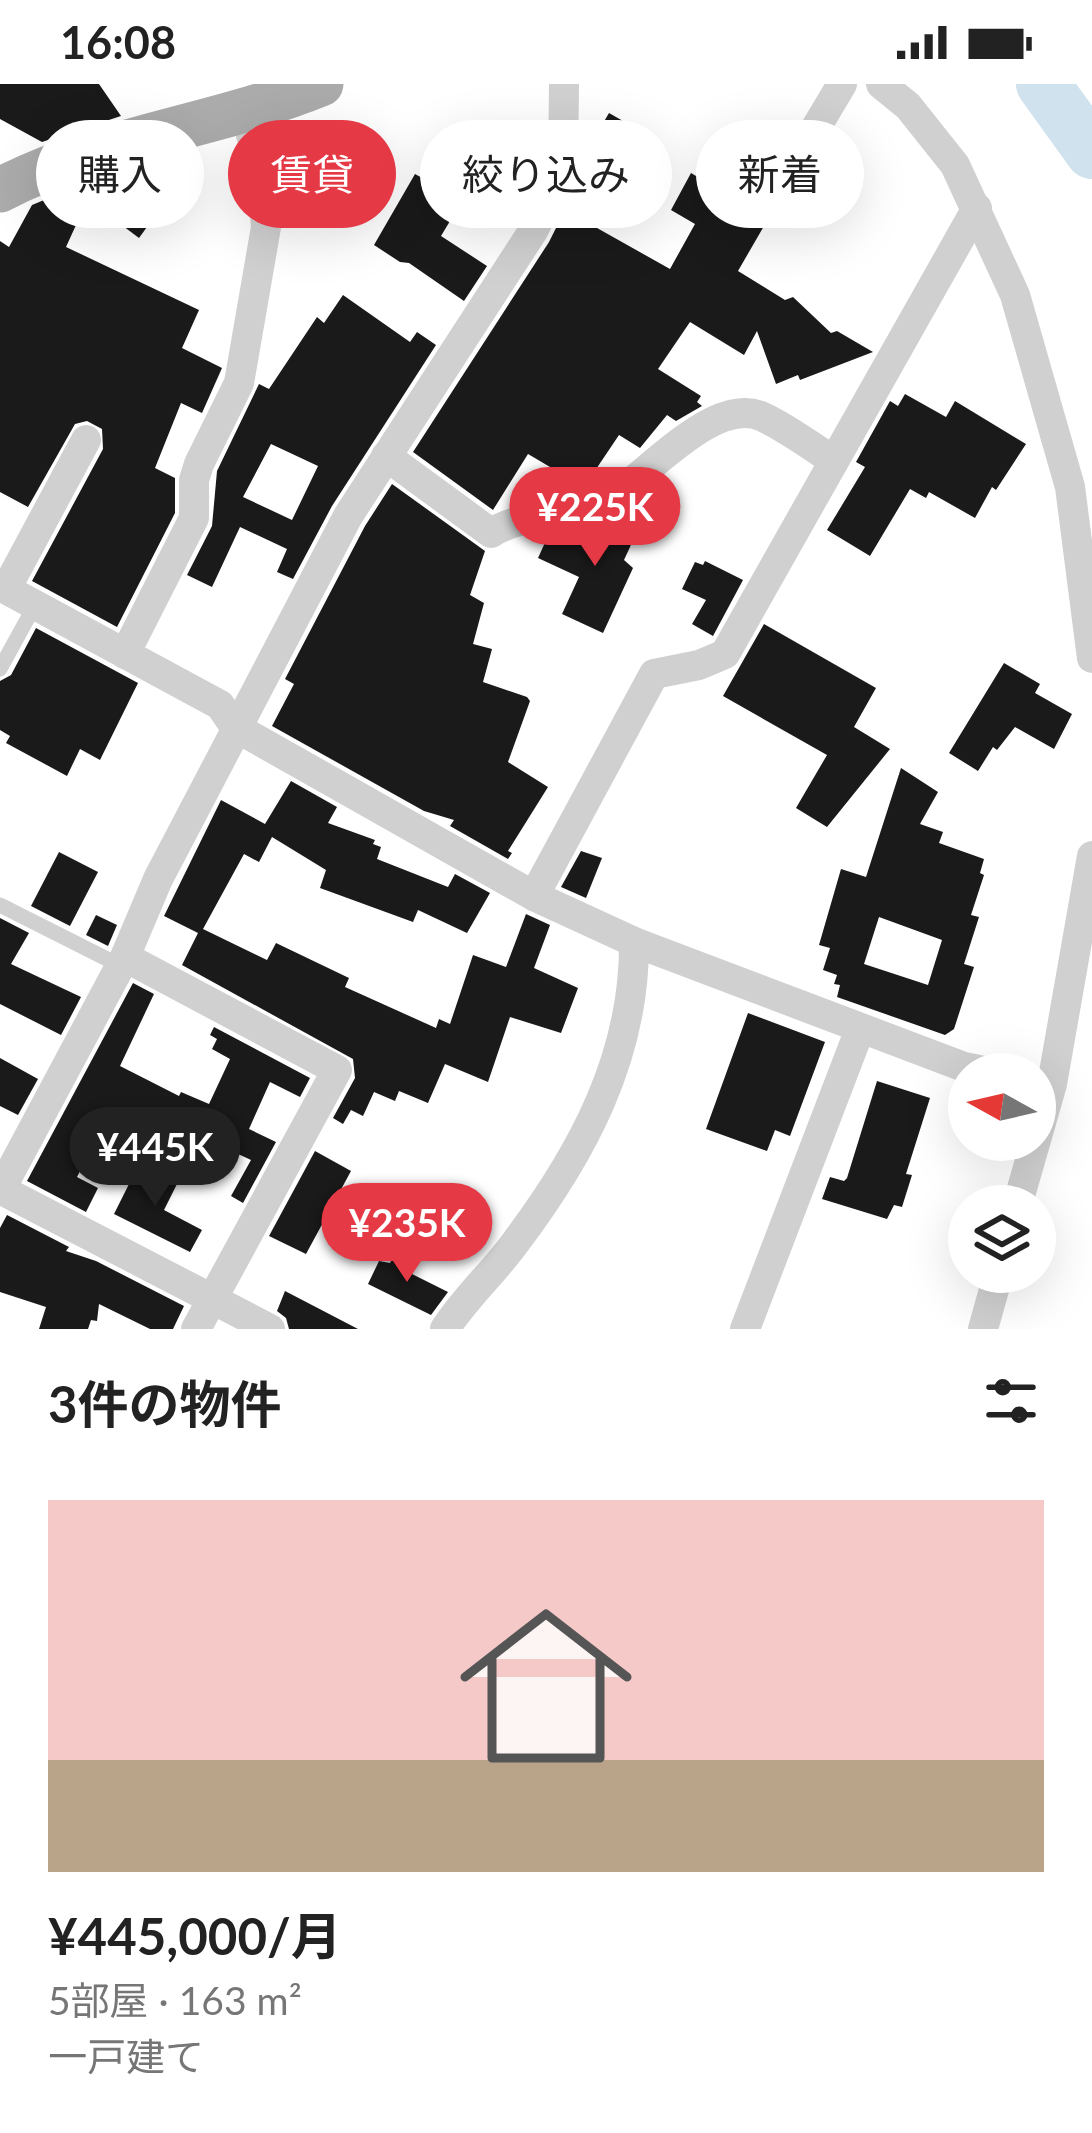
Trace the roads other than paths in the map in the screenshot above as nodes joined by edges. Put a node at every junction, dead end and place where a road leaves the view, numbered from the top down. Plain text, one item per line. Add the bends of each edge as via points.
1 (321, 84) edge
2 (842, 84) edge
3 (881, 84) edge
4 (555, 88) edge
5 (244, 109) junction
6 (821, 120) edge
7 (0, 190) edge
8 (976, 208) junction
9 (86, 440) dead end
10 (386, 456) junction
11 (834, 460) junction
12 (3, 588) edge
13 (35, 605) junction
14 (125, 654) junction
15 (1092, 658) edge
16 (0, 669) edge
17 (236, 728) junction
18 (1092, 856) edge
19 (534, 896) junction
20 (0, 904) edge
21 (634, 942) junction
22 (1085, 945) edge
23 (125, 956) junction
24 (860, 1029) junction
25 (1052, 1053) edge
26 (948, 1061) edge
27 (0, 1190) edge
28 (993, 1293) edge
29 (212, 1299) junction
30 (196, 1329) edge
31 (270, 1329) edge
32 (446, 1329) edge
33 (746, 1329) edge
34 (983, 1329) edge

1 - 5 main road
2 - 6 street
3 - 8 street via 934,134
4 - 10 street via 563,171 533,231
5 - 7 main road via 45,167
5 - 14 street via 266,226 239,383 194,480 194,518
8 - 11 street
8 - 15 street via 1015,295 1065,468
9 - 12 street
10 - 11 street via 491,533 513,520 606,501 728,414 760,415
10 - 17 street
11 - 19 street via 724,654 654,674
12 - 13 street
13 - 14 street
13 - 16 lane
14 - 17 street via 220,705
17 - 19 street
17 - 23 street
18 - 22 street
19 - 21 street
20 - 23 lane via 109,960
21 - 24 street
21 - 32 street via 629,1010 604,1100 550,1195
22 - 25 street
23 - 27 street
23 - 29 street via 337,1070
24 - 26 street
24 - 33 street
27 - 29 street
28 - 34 street
29 - 30 street
29 - 31 street

